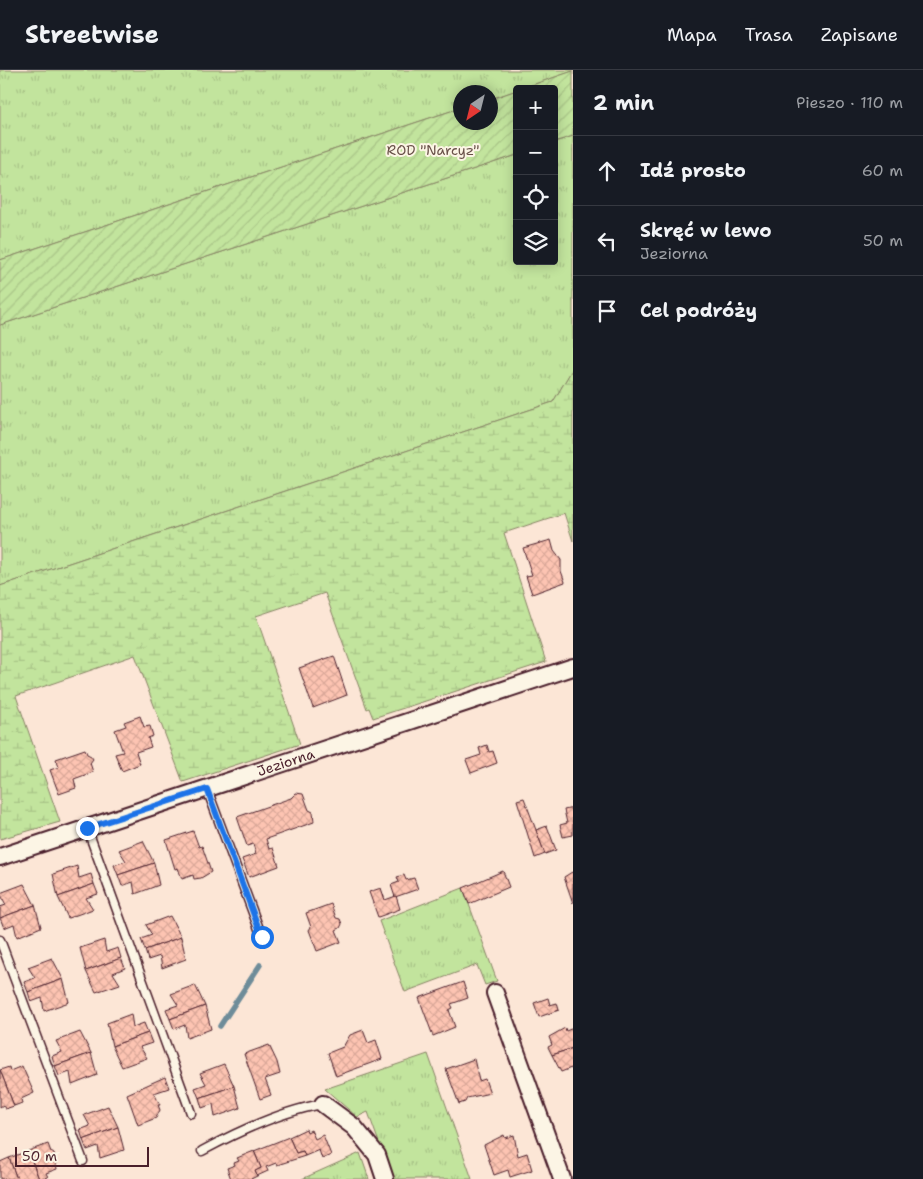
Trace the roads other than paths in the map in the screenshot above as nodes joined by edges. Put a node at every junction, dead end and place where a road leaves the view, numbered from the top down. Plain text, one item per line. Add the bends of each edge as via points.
1 (573, 667) edge
2 (207, 789) junction
3 (87, 828) junction
4 (0, 857) edge
5 (262, 937) dead end
6 (0, 940) edge
7 (495, 993) dead end
8 (323, 1104) joint
9 (191, 1113) dead end
10 (202, 1151) dead end
11 (84, 1161) dead end
12 (385, 1179) edge
13 (562, 1179) edge

1 - 2 street, Jeziorna
2 - 3 street, Jeziorna
2 - 5 lane
3 - 4 street, Jeziorna
3 - 9 lane
6 - 11 lane
7 - 13 street
8 - 10 lane via 281,1115
8 - 12 street via 354,1127 377,1154

